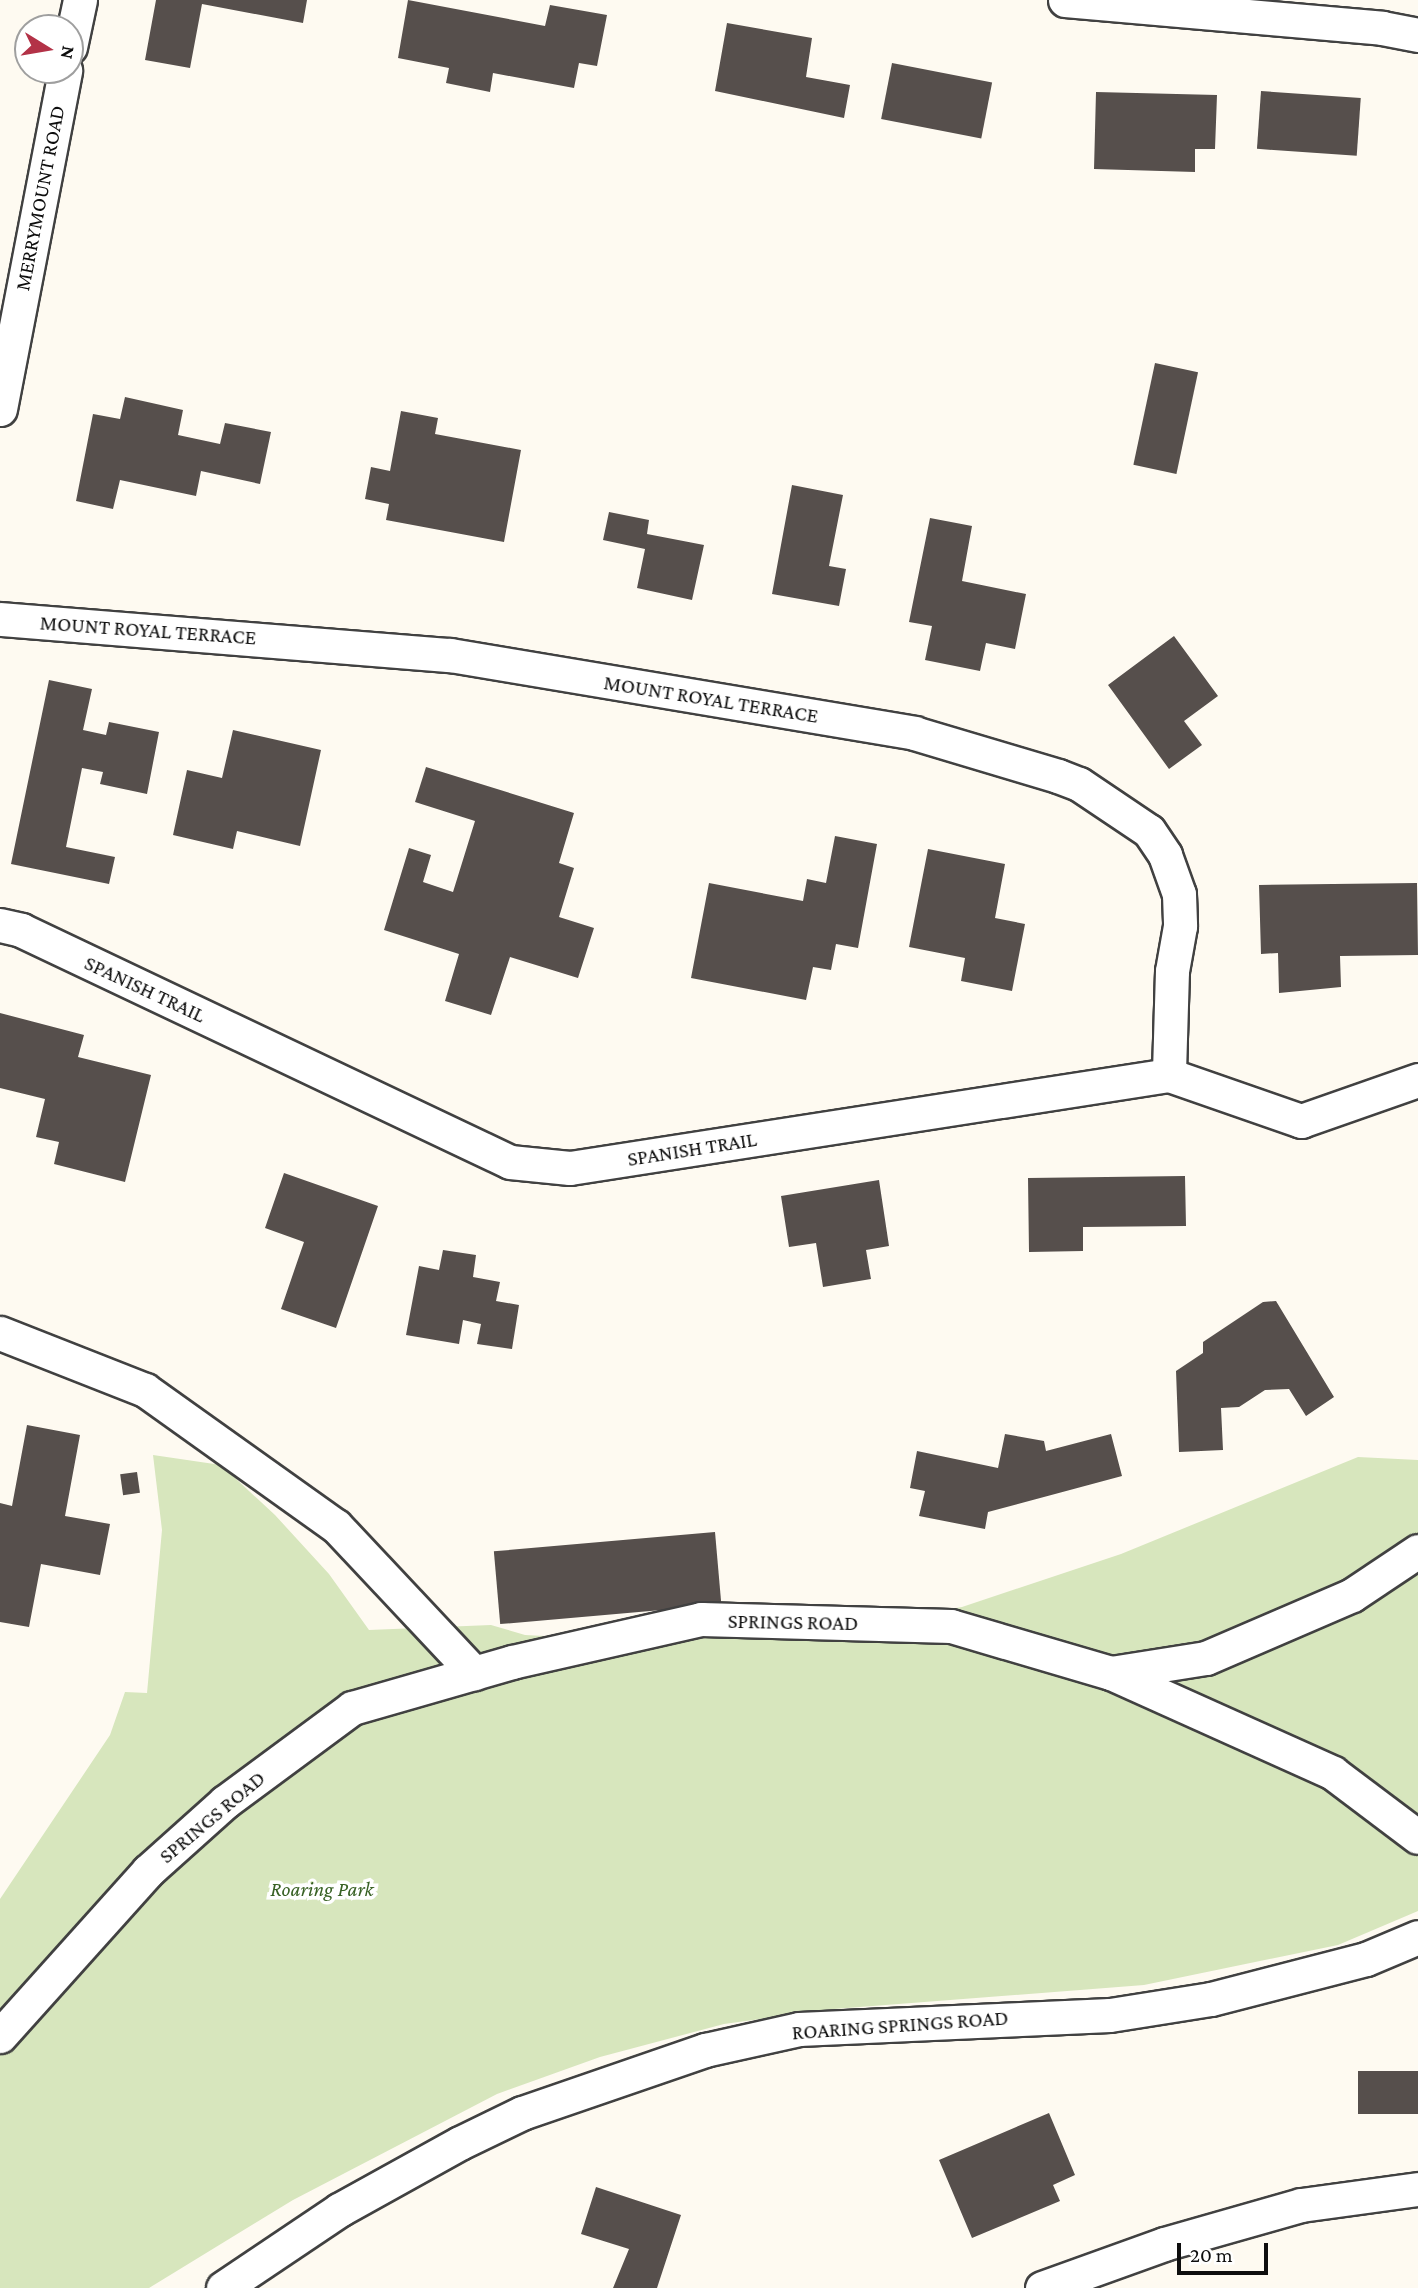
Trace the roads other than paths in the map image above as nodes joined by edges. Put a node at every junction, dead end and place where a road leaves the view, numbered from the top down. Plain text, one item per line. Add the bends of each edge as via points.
1 (1065, 0) edge
2 (1418, 35) edge
3 (62, 84) edge
4 (0, 410) edge
5 (0, 619) edge
6 (0, 925) edge
7 (1169, 1075) junction
8 (1418, 1080) edge
9 (0, 1334) edge
10 (1418, 1551) edge
11 (474, 1673) junction
12 (1111, 1674) junction
13 (1418, 1837) edge
14 (1418, 1937) edge
15 (0, 2036) edge
16 (1418, 2189) edge
17 (223, 2288) edge
18 (1042, 2288) edge

1 - 2 street
3 - 4 street, MERRYMOUNT ROAD
5 - 7 street, MOUNT ROYAL TERRACE via 450,655 914,733 1079,784 1149,831 1165,855 1180,894
6 - 7 street, SPANISH TRAIL via 21,930 509,1162 570,1168
7 - 8 street, SPANISH TRAIL via 1301,1121
9 - 11 street via 145,1390 336,1526
10 - 12 street, SPRINGS ROAD via 1352,1595 1206,1658
11 - 12 street, SPRINGS ROAD via 701,1619 951,1626
11 - 15 street, SPRINGS ROAD via 352,1708 225,1802 148,1871
12 - 13 street, SPRINGS ROAD via 1334,1773
14 - 17 street, ROARING SPRINGS ROAD via 1366,1959 1211,1999 1122,2013 799,2029 705,2050 577,2092 484,2131 338,2210
16 - 18 street via 1301,2205 1164,2244

